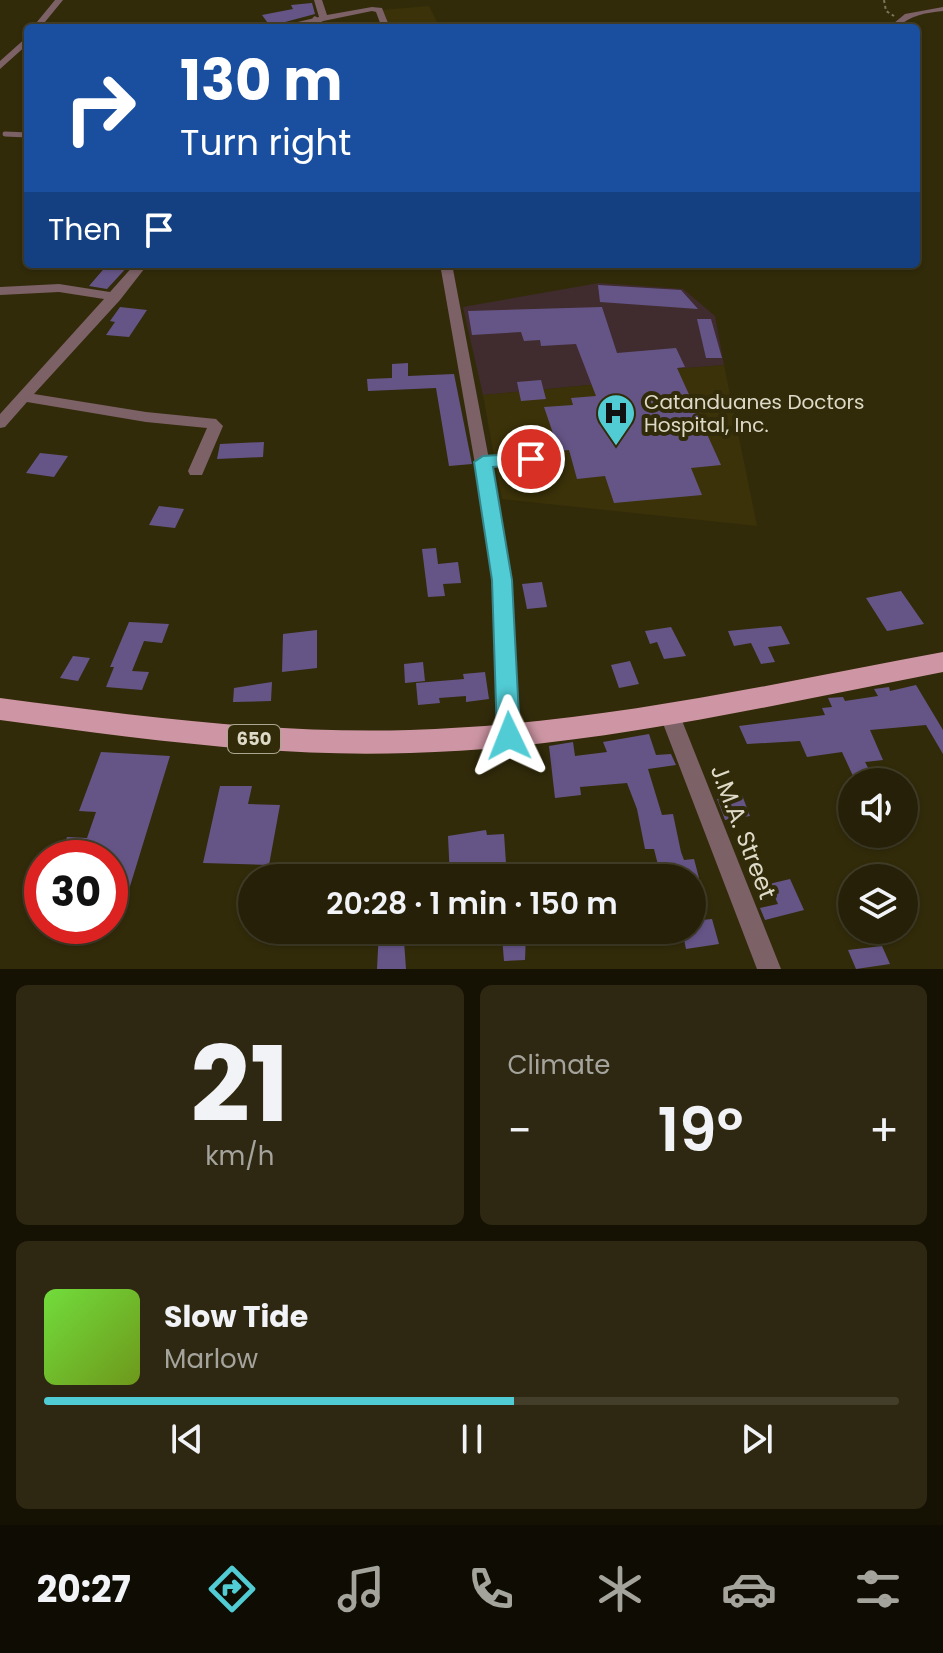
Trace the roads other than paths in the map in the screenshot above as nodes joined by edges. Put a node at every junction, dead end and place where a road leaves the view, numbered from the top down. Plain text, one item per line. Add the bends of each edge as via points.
1 (59, 0) edge
2 (318, 0) edge
3 (943, 9) edge
4 (319, 18) junction
5 (39, 24) edge
6 (293, 24) edge
7 (323, 24) edge
8 (384, 24) edge
9 (896, 24) edge
10 (24, 43) edge
11 (0, 66) edge
12 (5, 134) dead end
13 (24, 135) edge
14 (139, 268) edge
15 (447, 268) edge
16 (0, 291) edge
17 (115, 297) junction
18 (25, 397) junction
19 (0, 423) edge
20 (531, 459) dead end
21 (483, 462) junction
22 (196, 471) dead end
23 (941, 666) edge
24 (0, 709) edge
25 (669, 713) junction
26 (509, 736) junction
27 (769, 969) edge

1 - 5 street
2 - 4 street
3 - 9 street via 916,12
4 - 6 street
4 - 7 lane
4 - 8 street via 376,9
10 - 11 street
12 - 13 lane
14 - 17 street
15 - 21 street
16 - 17 street via 59,288
17 - 18 street
18 - 19 street
18 - 22 street via 211,423 215,426
20 - 21 lane
21 - 26 street via 502,580
23 - 25 main road, 650
24 - 26 main road, 650 via 285,742
25 - 26 main road, 650
25 - 27 street, J.M.A. Street

